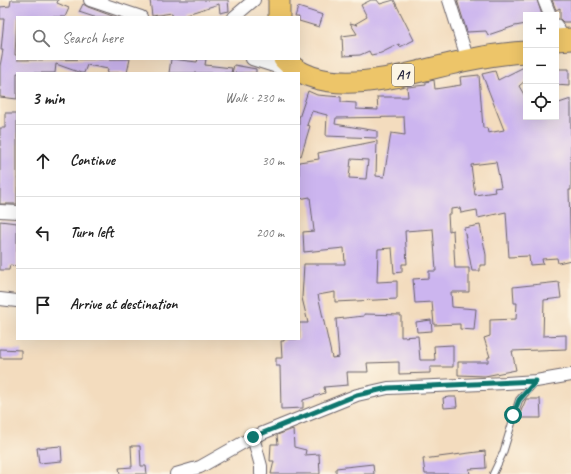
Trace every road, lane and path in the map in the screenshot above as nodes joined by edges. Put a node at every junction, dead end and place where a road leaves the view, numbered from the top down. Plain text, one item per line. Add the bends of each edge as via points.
1 (90, 0) edge
2 (254, 0) edge
3 (267, 0) edge
4 (279, 0) edge
5 (449, 0) edge
6 (544, 0) edge
7 (117, 4) edge
8 (549, 12) edge
9 (140, 16) edge
10 (236, 16) edge
11 (267, 16) edge
12 (279, 16) edge
13 (523, 41) edge
14 (465, 51) junction
15 (523, 52) edge
16 (256, 60) edge
17 (285, 60) edge
18 (300, 70) edge
19 (0, 211) edge
20 (16, 212) edge
21 (0, 299) edge
22 (16, 301) edge
23 (571, 375) edge
24 (536, 381) junction
25 (253, 437) junction
26 (176, 474) edge
27 (261, 474) edge
28 (493, 474) edge

1 - 7 street
2 - 10 street
3 - 11 highway
4 - 12 highway
5 - 14 street
6 - 8 street
7 - 9 street
13 - 14 highway, A1
14 - 18 highway, A1 via 385,68 352,71 315,65
15 - 18 highway, A1 via 467,60 424,72 366,81 326,80
16 - 18 street
17 - 18 highway, A1
19 - 20 street
21 - 22 street
23 - 24 street
24 - 25 street via 388,388 357,395
24 - 28 lane via 519,400 503,453
25 - 26 street via 200,467
25 - 27 street

